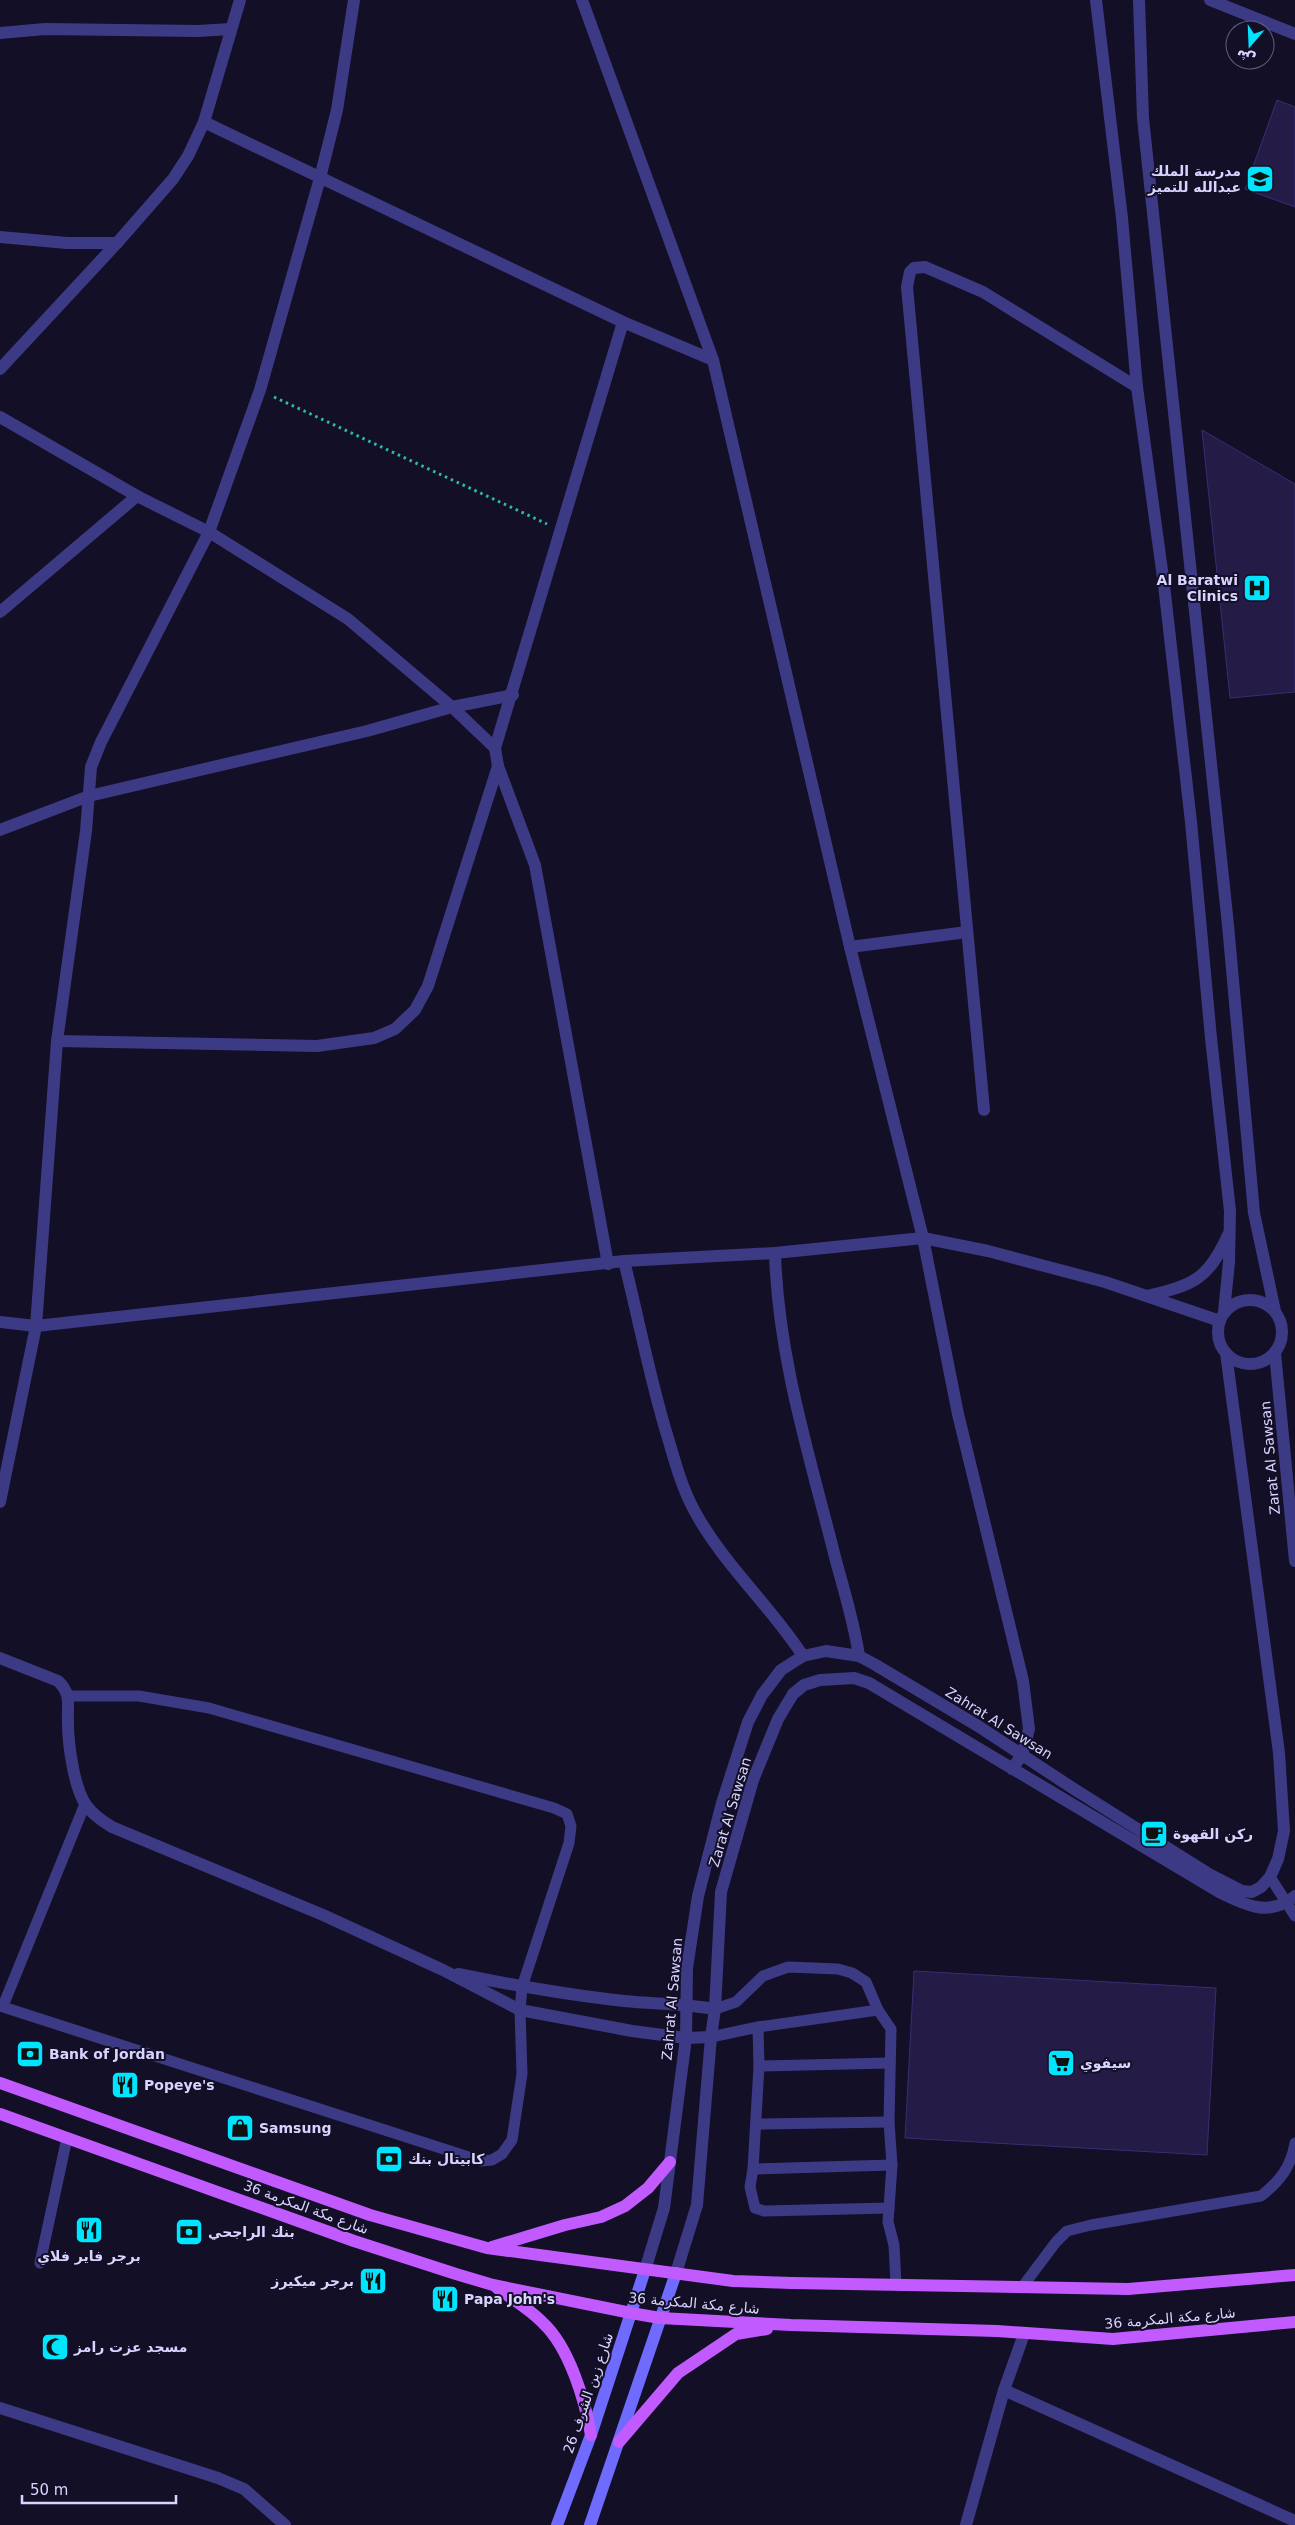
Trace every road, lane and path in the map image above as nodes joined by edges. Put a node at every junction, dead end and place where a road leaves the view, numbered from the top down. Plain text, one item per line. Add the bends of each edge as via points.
1 (240, 0) edge
2 (354, 0) edge
3 (582, 0) edge
4 (1096, 0) edge
5 (1139, 0) edge
6 (1210, 0) edge
7 (231, 29) junction
8 (0, 33) edge
9 (1295, 34) edge
10 (204, 122) junction
11 (320, 178) junction
12 (0, 237) edge
13 (117, 243) junction
14 (623, 322) junction
15 (713, 360) junction
16 (0, 369) edge
17 (1137, 387) junction
18 (260, 390) junction
19 (0, 418) edge
20 (136, 496) junction
21 (562, 530) junction
22 (209, 532) junction
23 (0, 612) edge
24 (513, 695) junction
25 (452, 707) junction
26 (495, 748) junction
27 (498, 766) junction
28 (89, 796) junction
29 (0, 830) edge
30 (967, 932) junction
31 (850, 947) junction
32 (57, 1041) junction
33 (984, 1110) dead end
34 (1231, 1228) junction
35 (922, 1238) junction
36 (775, 1253) junction
37 (624, 1261) junction
38 (608, 1264) junction
39 (1146, 1296) junction
40 (1276, 1311) junction
41 (1222, 1316) junction
42 (0, 1322) edge
43 (36, 1326) junction
44 (1289, 1333) edge
45 (1226, 1353) junction
46 (1276, 1353) junction
47 (2, 1485) edge
48 (0, 1502) edge
49 (1295, 1561) edge
50 (803, 1656) junction
51 (859, 1656) junction
52 (0, 1658) edge
53 (69, 1696) junction
54 (1022, 1754) junction
55 (1012, 1769) junction
56 (85, 1804) junction
57 (1270, 1877) junction
58 (1291, 1900) edge
59 (1295, 1916) edge
60 (443, 1970) junction
61 (522, 1987) junction
62 (686, 2004) junction
63 (2, 2006) edge
64 (715, 2009) junction
65 (520, 2010) junction
66 (878, 2010) junction
67 (758, 2027) junction
68 (711, 2037) junction
69 (686, 2038) junction
70 (890, 2063) junction
71 (759, 2066) junction
72 (0, 2083) edge
73 (0, 2114) edge
74 (889, 2122) junction
75 (756, 2124) junction
76 (67, 2138) junction
77 (1295, 2143) edge
78 (670, 2162) junction
79 (892, 2165) junction
80 (753, 2169) junction
81 (889, 2208) junction
82 (487, 2248) junction
83 (40, 2263) dead end
84 (645, 2270) junction
85 (676, 2273) junction
86 (1295, 2275) edge
87 (896, 2284) junction
88 (493, 2285) junction
89 (1023, 2286) junction
90 (631, 2314) junction
91 (660, 2318) junction
92 (1295, 2322) edge
93 (791, 2325) junction
94 (1024, 2334) junction
95 (1004, 2390) junction
96 (0, 2408) edge
97 (591, 2435) junction
98 (619, 2442) junction
99 (1295, 2521) edge
100 (285, 2525) edge
101 (558, 2525) edge
102 (590, 2525) edge
103 (966, 2525) edge

1 - 7 street
2 - 11 street via 337,110
3 - 15 street
4 - 17 street via 1121,208
5 - 40 street via 1143,118 1227,915 1254,1213
6 - 9 street
7 - 8 street via 45,29
7 - 10 street
10 - 11 street
10 - 13 street via 173,179
11 - 14 street
11 - 18 street
12 - 13 street via 67,243
13 - 16 street
14 - 15 street
14 - 21 street
15 - 31 street
17 - 30 street via 983,292 925,267 914,268 910,272 906,287
17 - 34 street via 1190,812
18 - 21 path
18 - 22 street
19 - 20 street
20 - 22 street
20 - 23 street
21 - 24 street
22 - 25 street via 348,619
22 - 28 street via 101,742 91,767
24 - 25 street
24 - 26 street
25 - 26 street
25 - 28 street via 367,731
26 - 27 street
27 - 32 street via 428,986 415,1010 394,1028 374,1038 317,1046
27 - 38 street via 535,865
28 - 29 street
28 - 32 street
30 - 31 street
30 - 33 street
31 - 35 street
32 - 43 street
34 - 39 street via 1221,1250 1200,1278 1188,1286
34 - 41 street
35 - 36 street
35 - 39 street via 988,1251
35 - 54 street via 958,1414 1023,1681 1029,1729
36 - 37 street
36 - 51 street via 779,1310 799,1422 853,1618
37 - 38 street
37 - 50 street via 653,1388 677,1469 693,1509 711,1538 786,1630
38 - 43 street
39 - 41 street
40 - 41 street via 1256,1300 1245,1300 1234,1304
40 - 44 street
41 - 45 street via 1218,1332
42 - 43 street
43 - 47 street
44 - 46 street
45 - 46 street via 1245,1364 1256,1364
45 - 57 street via 1278,1753 1284,1831
46 - 49 street, Zarat Al Sawsan
47 - 48 street
50 - 51 street, Zahrat Al Sawsan via 826,1651
50 - 62 street, Zahrat Al Sawsan via 781,1670 762,1695 748,1722 722,1803 698,1896 687,1968
51 - 54 street, Zahrat Al Sawsan
52 - 53 street via 58,1681
53 - 56 street via 68,1724 75,1774
53 - 61 lane via 139,1696 210,1708 567,1814 572,1826 568,1843
54 - 55 street
54 - 57 street, Zahrat Al Sawsan via 1150,1837 1242,1891 1252,1892
55 - 58 street, Zarat Al Sawsan via 1249,1907 1268,1910
55 - 64 street, Zarat Al Sawsan via 869,1682 838,1677 798,1689 778,1719 753,1780 721,1892
56 - 60 street via 112,1827 323,1915
56 - 63 lane
57 - 58 lane
58 - 59 lane
60 - 61 street
60 - 65 street
61 - 62 street via 624,2001
61 - 65 lane
62 - 64 street
62 - 69 street, Zahrat Al Sawsan
63 - 65 lane via 481,2161 492,2160 502,2154 512,2140 522,2074
64 - 66 lane via 736,2002 763,1976 788,1967 838,1969 852,1973 866,1982
64 - 68 street, Zarat Al Sawsan
65 - 69 street
66 - 67 lane
66 - 70 lane via 891,2029
67 - 68 lane
67 - 71 lane
68 - 69 street
68 - 85 street, Zarat Al Sawsan via 697,2205
69 - 78 street, Zahrat Al Sawsan
70 - 71 lane
70 - 74 lane
71 - 75 lane
72 - 82 main road, شارع مكة المكرمة 36 via 370,2215
73 - 76 main road, شارع مكة المكرمة 36
74 - 75 lane
74 - 79 lane
75 - 80 lane
76 - 83 lane
76 - 88 main road, شارع مكة المكرمة 36 via 354,2241
77 - 89 lane via 1288,2168 1261,2196 1067,2231
78 - 82 main road via 648,2188 625,2206 601,2217
78 - 84 street, Zahrat Al Sawsan via 664,2208
79 - 80 lane
79 - 81 lane
80 - 81 lane via 752,2204 758,2209
81 - 87 lane
82 - 84 main road, شارع مكة المكرمة 36
84 - 85 main road, شارع مكة المكرمة 36
84 - 90 main road, شارع زين الشرف 26
85 - 87 main road, شارع مكة المكرمة 36 via 743,2281
85 - 91 main road
86 - 89 main road, شارع مكة المكرمة 36 via 1128,2289
87 - 89 main road, شارع مكة المكرمة 36
88 - 90 main road, شارع مكة المكرمة 36
88 - 97 main road via 543,2322 558,2341 581,2395
90 - 91 main road, شارع مكة المكرمة 36
90 - 97 main road, شارع زين الشرف 26
91 - 93 main road, شارع مكة المكرمة 36
91 - 98 main road
92 - 94 main road, شارع مكة المكرمة 36 via 1113,2339
93 - 94 main road, شارع مكة المكرمة 36
93 - 98 main road via 736,2334 707,2352 678,2373
94 - 95 street
95 - 99 street
95 - 103 street
96 - 100 street via 244,2489
97 - 101 main road, شارع زين الشرف 26
98 - 102 main road

